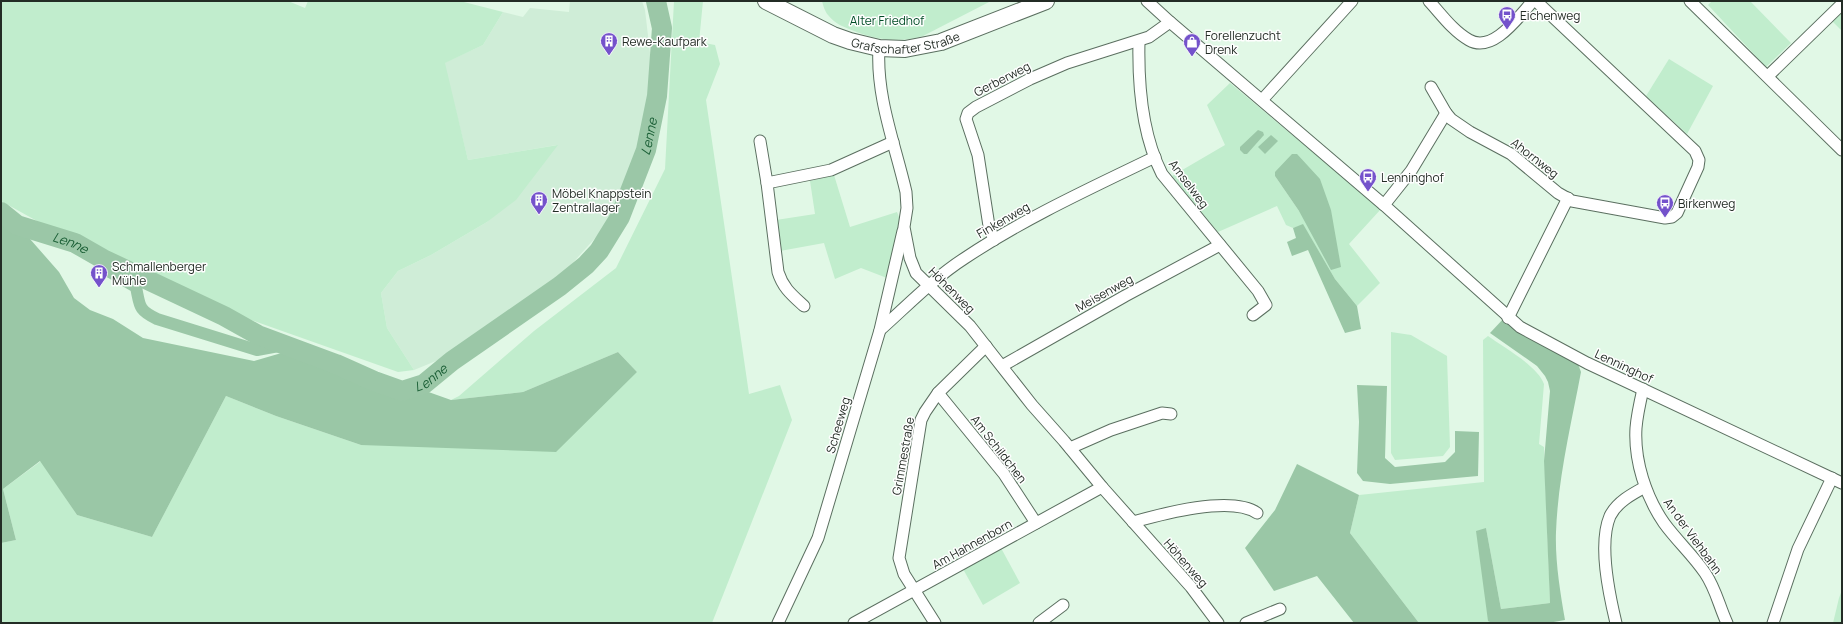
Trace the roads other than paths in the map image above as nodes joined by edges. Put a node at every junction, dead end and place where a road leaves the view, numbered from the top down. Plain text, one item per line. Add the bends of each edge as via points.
1 (766, 1) edge
2 (1046, 1) edge
3 (1147, 1) edge
4 (1352, 1) edge
5 (1429, 1) edge
6 (1534, 1) edge
7 (1697, 3) edge
8 (1842, 4) edge
9 (1170, 22) junction
10 (1139, 41) junction
11 (879, 48) junction
12 (1768, 76) junction
13 (1431, 87) dead end
14 (1262, 100) junction
15 (1446, 113) junction
16 (760, 141) dead end
17 (893, 142) junction
18 (1842, 150) edge
19 (1156, 157) junction
20 (767, 183) junction
21 (1568, 198) junction
22 (1384, 205) junction
23 (904, 227) junction
24 (994, 240) junction
25 (1220, 245) junction
26 (928, 286) junction
27 (804, 306) dead end
28 (1253, 315) dead end
29 (1508, 318) junction
30 (880, 330) junction
31 (986, 346) junction
32 (1002, 366) junction
33 (1643, 389) junction
34 (938, 393) junction
35 (1172, 414) dead end
36 (1070, 448) junction
37 (1837, 480) edge
38 (1102, 487) junction
39 (1645, 487) junction
40 (1257, 513) dead end
41 (1133, 522) junction
42 (1036, 523) junction
43 (915, 590) junction
44 (1063, 605) dead end
45 (1280, 609) dead end
46 (778, 623) edge
47 (854, 623) edge
48 (935, 623) edge
49 (1039, 623) edge
50 (1218, 623) edge
51 (1246, 623) edge
52 (1616, 623) edge
53 (1727, 623) edge
54 (1773, 623) edge

1 - 11 street, Grafschafter Straße via 833,35
2 - 11 street, Grafschafter Straße via 941,42 905,49
3 - 9 street, Lenninghof
4 - 14 street
5 - 6 street via 1448,22 1469,40 1477,43 1487,42 1501,34
6 - 21 street via 1691,147 1699,160 1676,212 1670,218 1576,202
7 - 12 street
8 - 12 street
9 - 10 street, Gerberweg via 1154,35
9 - 14 street, Lenninghof
10 - 19 street, Amselweg via 1140,87
10 - 24 street, Gerberweg via 1050,70 968,113 966,119 978,155 989,226
11 - 17 street, Höhenweg via 881,91
12 - 18 street
13 - 15 street, Ahornweg
14 - 22 street, Lenninghof
15 - 21 street, Ahornweg via 1470,132 1511,154
15 - 22 street via 1411,171
16 - 20 street
17 - 20 street via 831,170
17 - 23 street, Höhenweg via 906,192
19 - 24 street, Finkenweg via 1072,197
19 - 25 street, Amselweg via 1162,174
20 - 27 street via 778,272 787,290
21 - 29 street
22 - 29 street, Lenninghof
23 - 26 street, Höhenweg via 913,267
23 - 30 street, Scheeweg
24 - 26 street, Finkenweg
25 - 28 street, Amselweg via 1258,291 1266,305
25 - 32 street, Meisenweg
26 - 30 street, Finkenweg
26 - 31 street, Höhenweg via 960,316
29 - 33 street, Lenninghof via 1534,336
30 - 46 street, Scheeweg via 818,538
31 - 32 street, Höhenweg
31 - 34 street, Grimmestraße
32 - 36 street, Höhenweg
33 - 37 street, Lenninghof
33 - 39 street, An der Viehbahn via 1636,430
34 - 42 street, Am Schildchen via 1004,474
34 - 43 street, Grimmestraße via 921,420 899,550 900,564
35 - 36 street via 1162,412
36 - 38 street, Höhenweg
37 - 54 street via 1798,549
38 - 41 street, Höhenweg
38 - 42 street, Am Hahnenborn
39 - 52 street via 1629,495 1617,506 1610,516 1607,529 1607,567
39 - 53 street, An der Viehbahn via 1664,523 1715,589
40 - 41 street via 1244,507 1208,507 1172,512
41 - 50 street, Höhenweg via 1191,587
42 - 43 street, Am Hahnenborn
43 - 47 street, Am Hahnenborn
43 - 48 street, Grimmestraße
44 - 49 street
45 - 51 street

